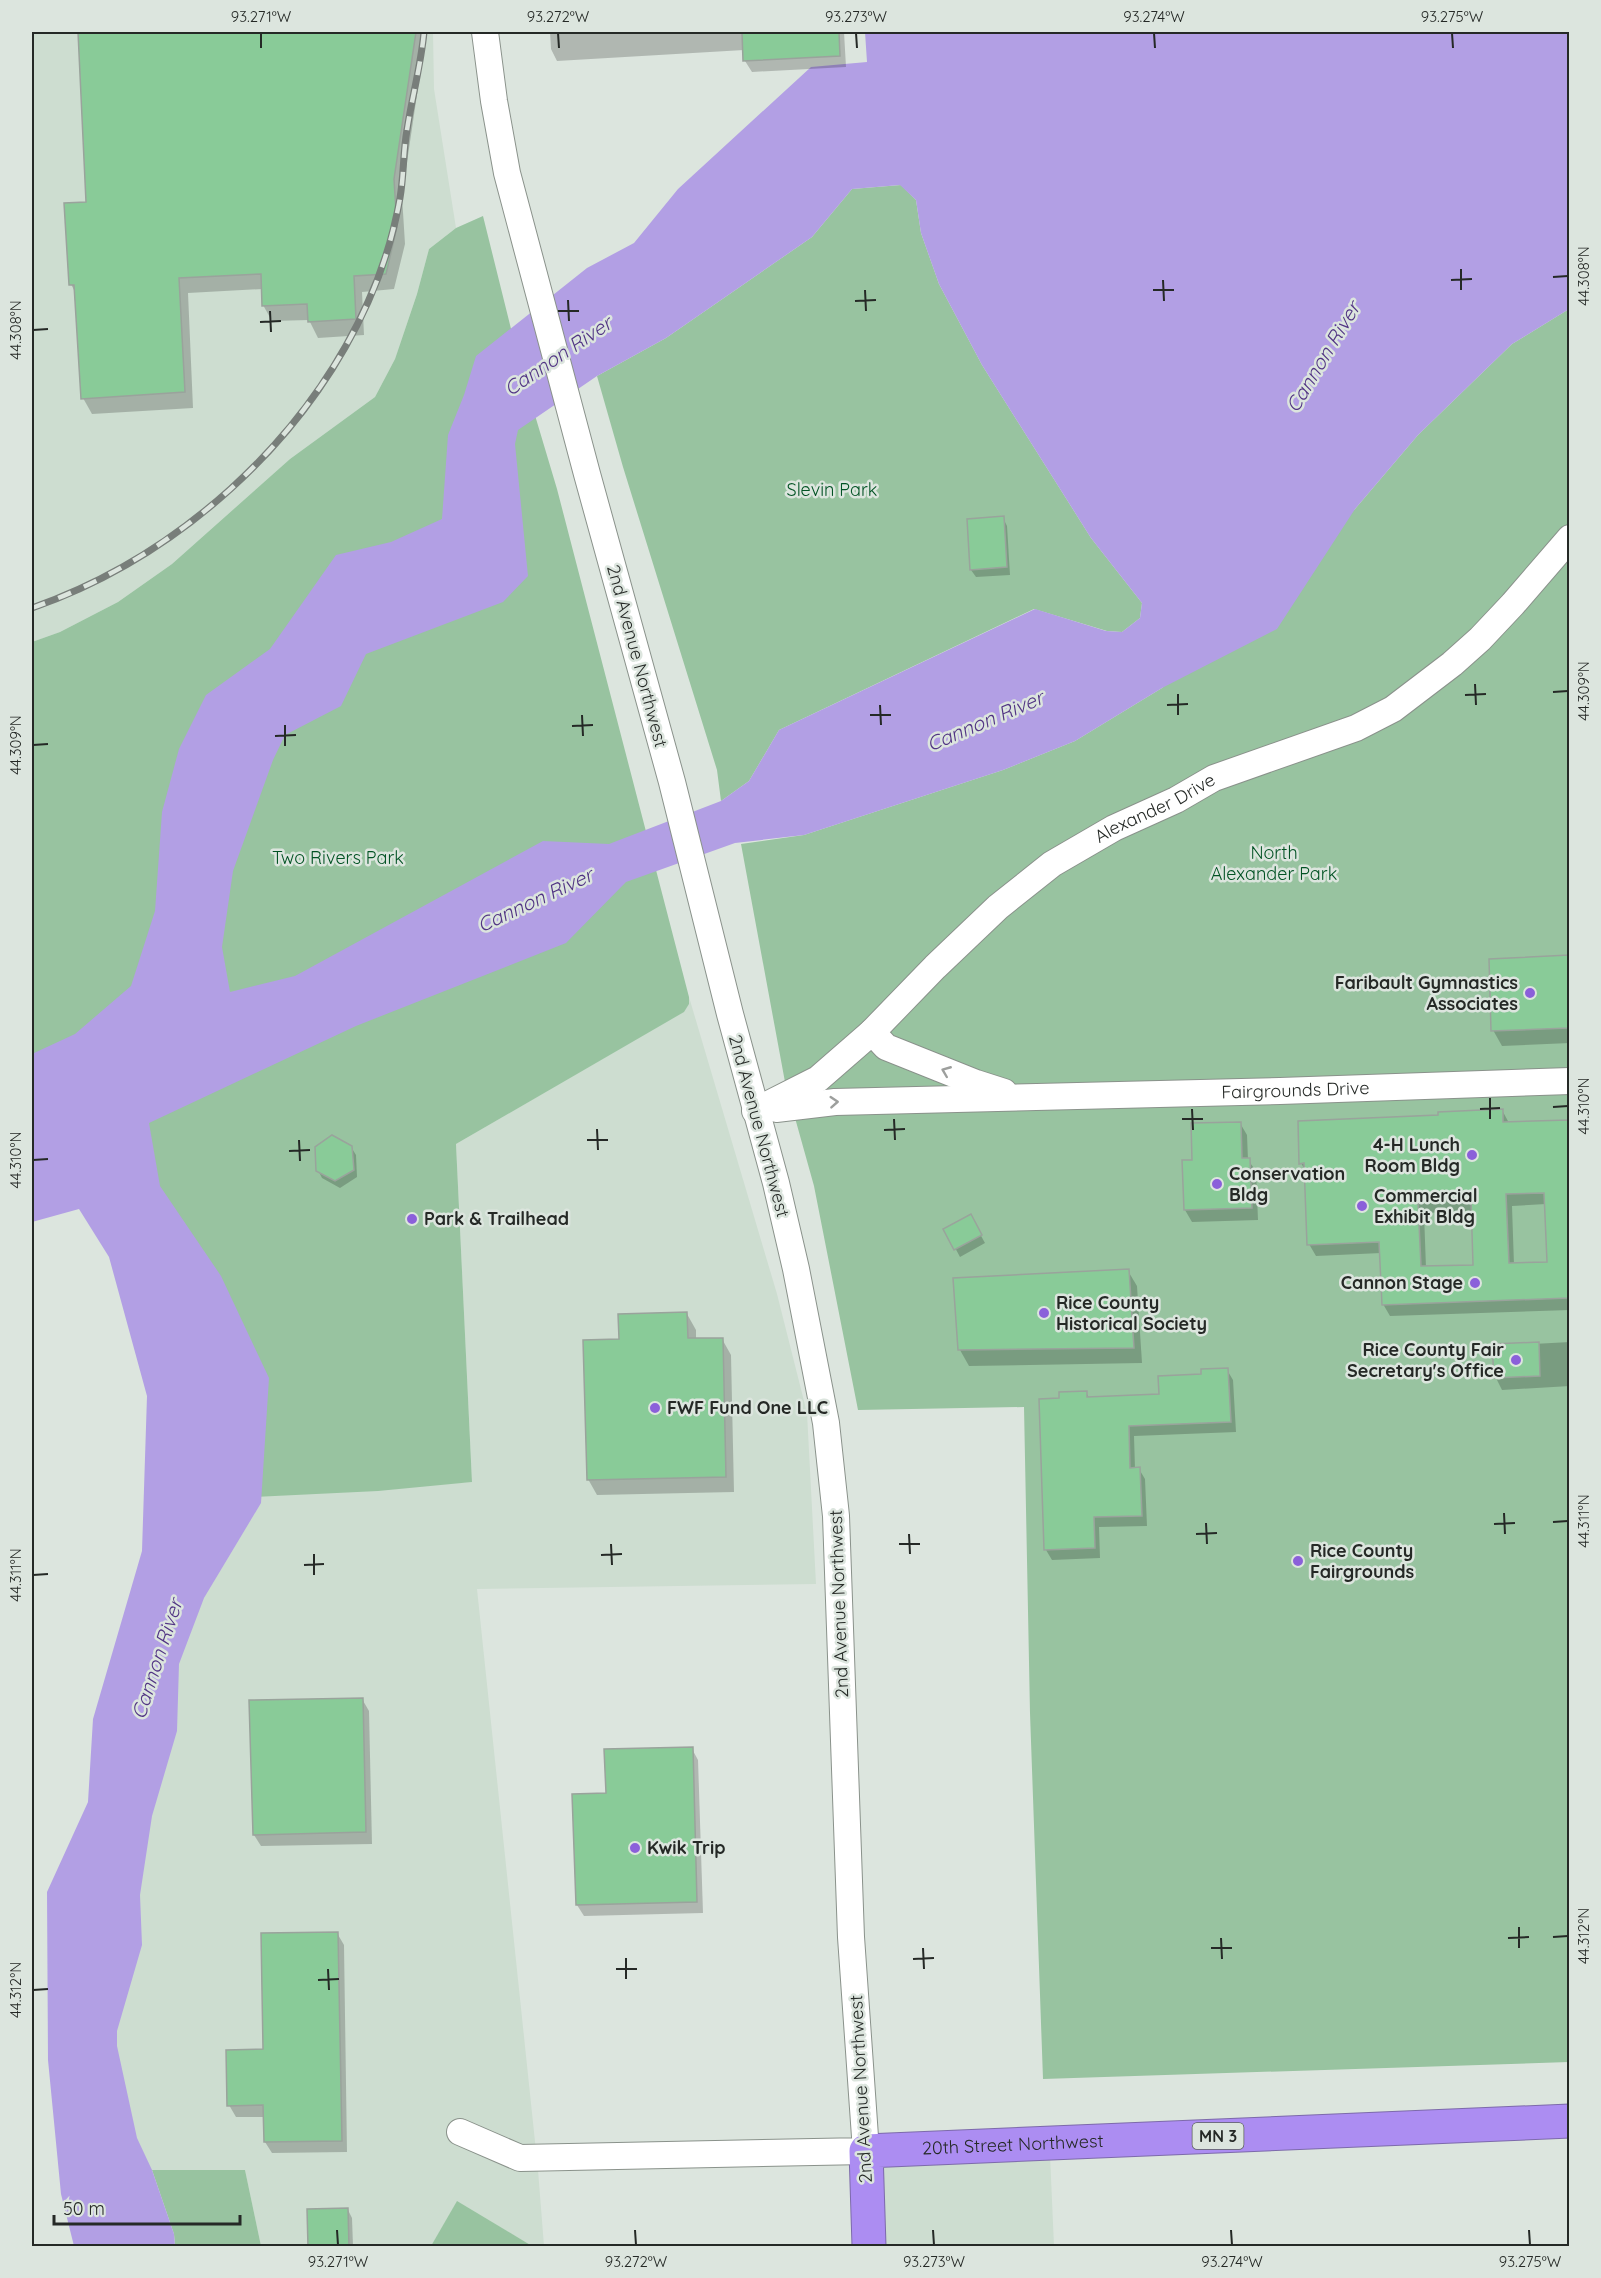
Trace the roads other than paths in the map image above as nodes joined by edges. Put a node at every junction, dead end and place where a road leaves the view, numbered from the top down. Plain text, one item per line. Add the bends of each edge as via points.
1 (485, 32) edge
2 (1569, 538) edge
3 (872, 1032) junction
4 (1569, 1082) edge
5 (1021, 1098) junction
6 (755, 1111) junction
7 (1569, 2121) edge
8 (460, 2132) dead end
9 (866, 2151) junction
10 (869, 2247) edge

1 - 6 street, 2nd Avenue Northwest via 507,173 672,782
2 - 3 street, Alexander Drive via 1480,639 1393,709 1348,731 1214,778 1052,864 998,907
5 -> 3 street, Fairgrounds Drive via 886,1047
3 - 6 street, Alexander Drive via 818,1079
4 - 5 street, Fairgrounds Drive
6 -> 5 street, Fairgrounds Drive via 834,1102
6 - 9 street, 2nd Avenue Northwest via 796,1269 832,1469 851,1936
7 - 9 highway, 20th Street Northwest / MN 3
8 - 9 street, 20th Street Northwest via 520,2158
9 - 10 highway, 2nd Avenue Northwest

